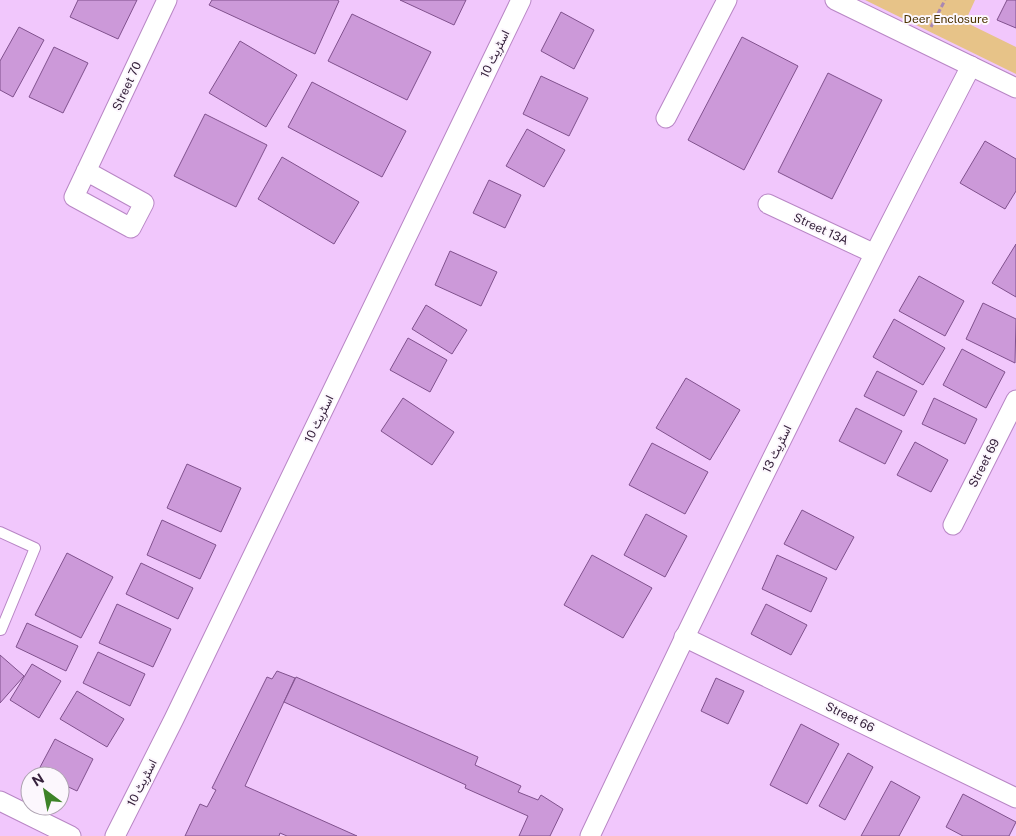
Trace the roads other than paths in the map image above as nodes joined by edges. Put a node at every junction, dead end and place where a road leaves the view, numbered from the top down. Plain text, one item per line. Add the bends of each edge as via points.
1 (167, 0) edge
2 (521, 0) edge
3 (727, 0) edge
4 (835, 0) edge
5 (971, 66) junction
6 (1016, 88) edge
7 (666, 118) dead end
8 (86, 171) dead end
9 (768, 204) dead end
10 (873, 253) junction
11 (1016, 400) edge
12 (953, 525) dead end
13 (0, 532) edge
14 (0, 629) edge
15 (684, 637) junction
16 (1016, 798) edge
17 (0, 801) edge
18 (71, 836) edge
19 (115, 836) edge
20 (590, 836) edge

1 - 8 street, Street 70
2 - 19 street, اسٹریٹ 10
3 - 7 street
4 - 5 street
5 - 6 street
5 - 10 street, اسٹریٹ 13
9 - 10 street, Street 13A
10 - 15 street, اسٹریٹ 13
11 - 12 street, Street 69
13 - 14 lane via 35,548
15 - 16 street, Street 66
15 - 20 street, اسٹریٹ 13
17 - 18 street

